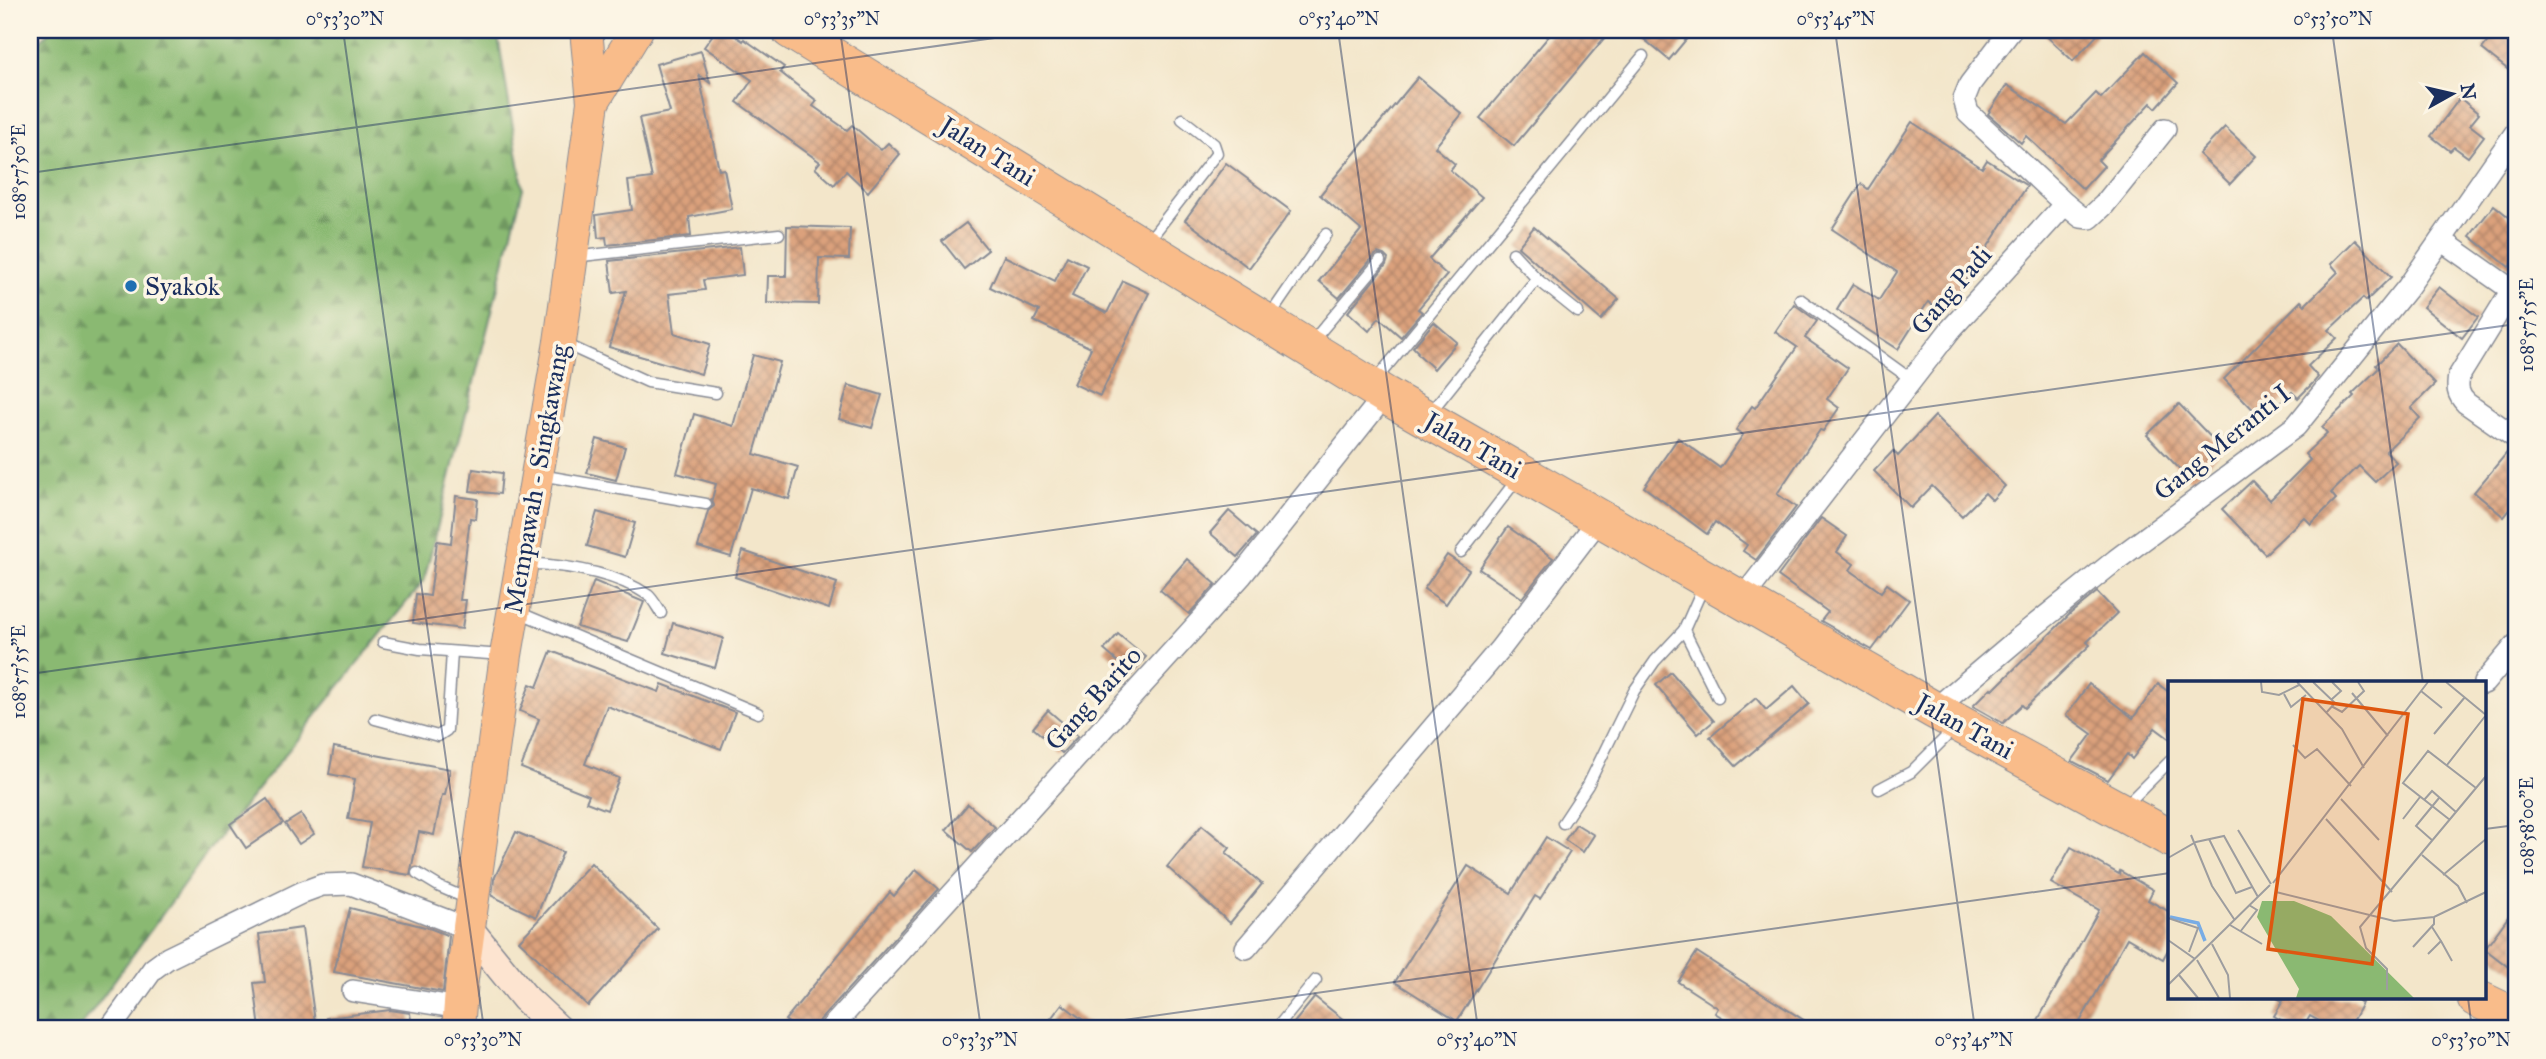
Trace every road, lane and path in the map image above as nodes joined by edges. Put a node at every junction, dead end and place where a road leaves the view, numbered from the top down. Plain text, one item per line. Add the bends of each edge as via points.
1 (586, 30) edge
2 (637, 30) edge
3 (790, 30) edge
4 (2011, 30) edge
5 (831, 40) edge
6 (1643, 57) dead end
7 (593, 102) junction
8 (1182, 119) dead end
9 (2165, 129) dead end
10 (2516, 132) edge
11 (2065, 204) junction
12 (779, 234) dead end
13 (1326, 234) dead end
14 (2441, 240) junction
15 (1143, 247) junction
16 (1513, 253) dead end
17 (572, 257) junction
18 (1380, 261) dead end
19 (1537, 279) junction
20 (2514, 291) edge
21 (1800, 299) dead end
22 (1578, 312) dead end
23 (1266, 322) junction
24 (560, 342) junction
25 (1307, 348) junction
26 (1912, 380) junction
27 (1378, 390) junction
28 (716, 393) dead end
29 (1426, 418) junction
30 (2516, 438) edge
31 (1521, 473) junction
32 (537, 475) junction
33 (706, 504) dead end
34 (1600, 518) junction
35 (1461, 552) dead end
36 (521, 563) junction
37 (1707, 580) junction
38 (1742, 599) junction
39 (512, 610) junction
40 (661, 613) dead end
41 (1684, 630) junction
42 (383, 642) dead end
43 (2516, 645) edge
44 (452, 652) junction
45 (506, 656) junction
46 (2486, 681) edge
47 (1718, 698) dead end
48 (758, 713) dead end
49 (1947, 717) junction
50 (374, 719) dead end
51 (2168, 763) edge
52 (1879, 789) dead end
53 (2120, 811) junction
54 (1563, 822) dead end
55 (2168, 837) edge
56 (416, 873) dead end
57 (471, 915) junction
58 (1246, 948) dead end
59 (1316, 980) dead end
60 (353, 991) dead end
61 (2480, 1000) edge
62 (2516, 1017) edge
63 (459, 1019) edge
64 (110, 1029) edge
65 (558, 1029) edge
66 (830, 1029) edge
67 (1276, 1029) edge

1 - 7 main road, Mempawah - Singkawang
2 - 7 main road
3 - 5 highway, Jalan Tani
4 - 11 street via 1970,84 1965,99 1968,113
5 - 15 highway, Jalan Tani
6 - 27 lane
7 - 17 main road, Mempawah - Singkawang
8 - 15 lane via 1214,144 1217,153
9 - 11 street via 2090,218 2081,217
10 - 14 street, Gang Meranti I
11 - 26 street, Gang Padi
12 - 17 lane
13 - 23 lane
14 - 20 street
14 - 49 street, Gang Meranti I via 2296,426 2019,638
15 - 23 highway, Jalan Tani
16 - 19 lane
17 - 24 main road, Mempawah - Singkawang
18 - 25 lane
19 - 22 lane
19 - 29 lane
20 - 30 street via 2459,376 2458,390 2466,403
21 - 26 lane
23 - 25 highway, Jalan Tani
24 - 28 lane via 648,382
24 - 32 main road, Mempawah - Singkawang
25 - 27 highway, Jalan Tani
26 - 38 street, Gang Padi
27 - 29 highway, Jalan Tani
27 - 66 street, Gang Barito via 1241,576
29 - 31 highway, Jalan Tani
31 - 34 highway, Jalan Tani
31 - 35 lane
32 - 33 lane
32 - 36 main road, Mempawah - Singkawang
34 - 37 highway, Jalan Tani
34 - 58 street via 1500,649
36 - 39 main road, Mempawah - Singkawang
36 - 40 lane via 587,570 650,596
37 - 38 highway, Jalan Tani
37 - 41 lane
38 - 49 highway, Jalan Tani
39 - 45 main road, Mempawah - Singkawang
39 - 48 lane
41 - 47 lane
41 - 54 lane via 1634,691 1588,785
42 - 44 lane
43 - 46 street
44 - 45 lane
44 - 50 lane via 447,730 443,734
45 - 57 main road, Mempawah - Singkawang
49 - 52 lane via 1910,772
49 - 53 highway, Jalan Tani
51 - 53 lane
53 - 55 highway, Jalan Tani
56 - 57 lane
57 - 63 main road, Mempawah - Singkawang
57 - 64 street via 351,884 322,886 168,958 153,970
57 - 65 street via 518,990
59 - 67 lane
60 - 63 street
61 - 62 highway

